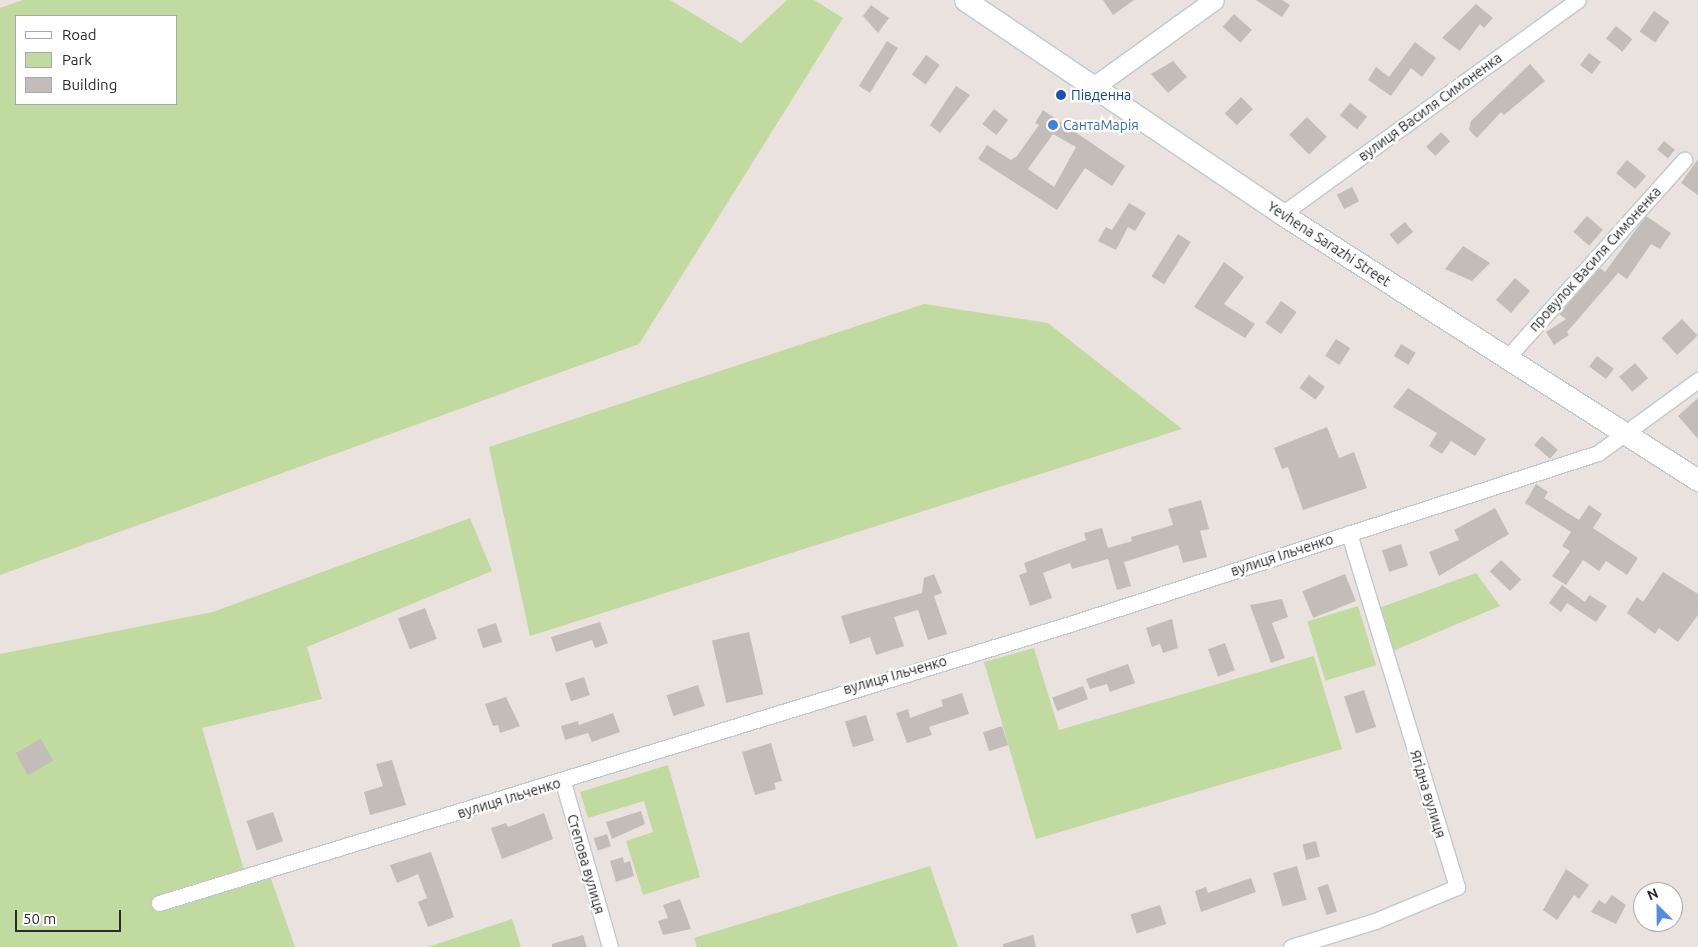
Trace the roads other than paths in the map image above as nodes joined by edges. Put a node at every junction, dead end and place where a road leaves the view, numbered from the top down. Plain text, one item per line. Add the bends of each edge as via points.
1 (965, 0) edge
2 (1214, 0) edge
3 (1578, 0) edge
4 (1092, 88) junction
5 (1684, 160) dead end
6 (1282, 214) junction
7 (1507, 358) junction
8 (1698, 380) edge
9 (1626, 433) junction
10 (1698, 480) edge
11 (1349, 533) junction
12 (563, 782) junction
13 (159, 903) dead end
14 (610, 947) edge
15 (1291, 947) edge

1 - 4 main road, Yevhena Sarazhi Street
2 - 4 street
3 - 6 street, вулиця Василя Симоненка
4 - 6 main road, Yevhena Sarazhi Street
5 - 7 street, провулок Василя Симоненка
6 - 7 main road, Yevhena Sarazhi Street
7 - 9 main road, Yevhena Sarazhi Street
8 - 9 street, вулиця Ільченко
9 - 10 main road, Yevhena Sarazhi Street
9 - 11 street, вулиця Ільченко via 1598,453
11 - 12 street, вулиця Ільченко via 1073,623 822,696
11 - 15 street, Ягідна вулиця via 1457,887 1375,921
12 - 13 street, вулиця Ільченко
12 - 14 street, Степова вулиця

